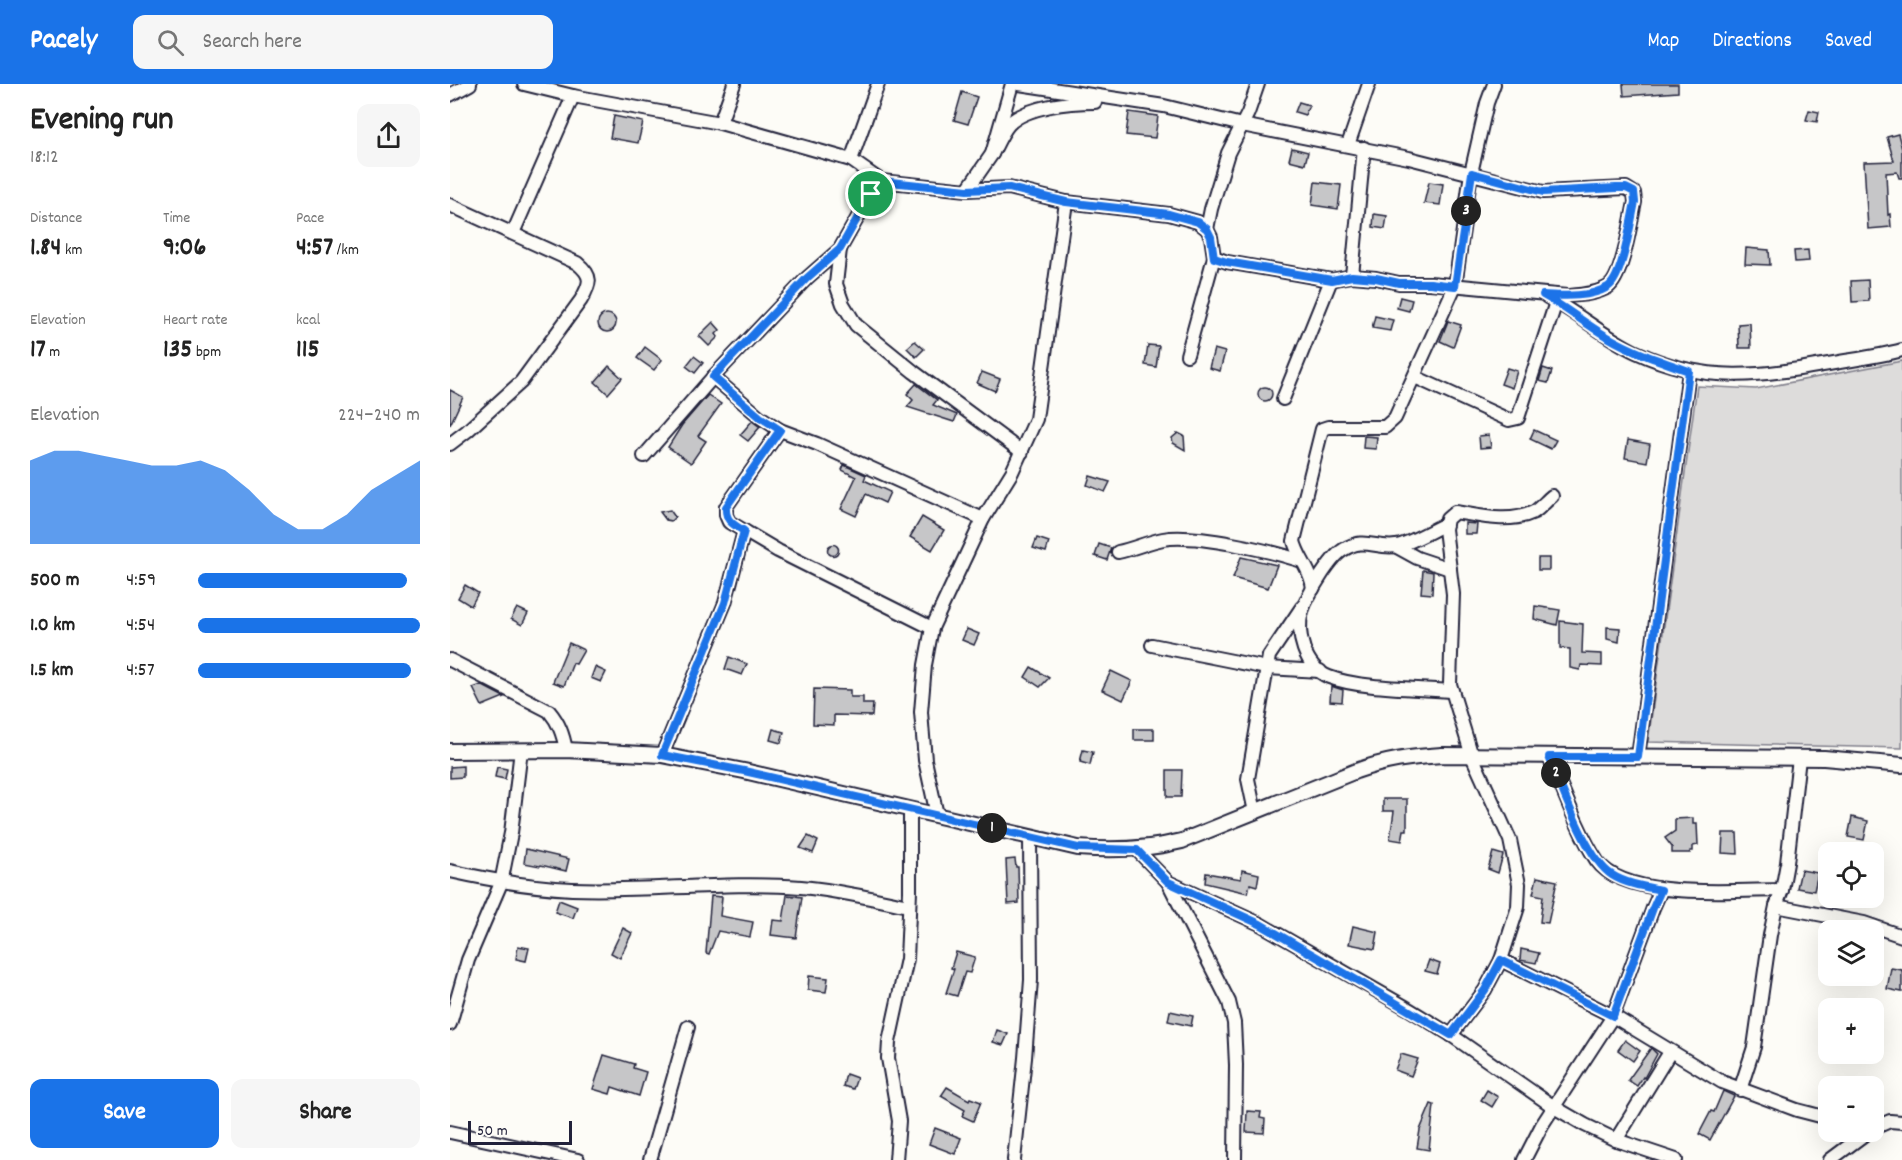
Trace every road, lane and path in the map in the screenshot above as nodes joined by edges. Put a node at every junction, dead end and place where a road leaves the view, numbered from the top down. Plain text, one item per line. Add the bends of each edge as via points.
1 (470, 84) edge
2 (524, 84) edge
3 (734, 84) edge
4 (878, 84) edge
5 (1012, 84) edge
6 (1019, 84) edge
7 (1258, 84) edge
8 (1369, 84) edge
9 (1494, 84) edge
10 (450, 95) edge
11 (573, 96) junction
12 (1164, 106) junction
13 (720, 123) junction
14 (1242, 125) junction
15 (1348, 145) junction
16 (1364, 148) junction
17 (992, 154) junction
18 (851, 160) junction
19 (1472, 173) junction
20 (881, 181) junction
21 (967, 190) junction
22 (1066, 202) junction
23 (450, 205) edge
24 (1207, 229) junction
25 (513, 233) junction
26 (840, 249) junction
27 (1214, 258) junction
28 (1352, 276) junction
29 (1332, 280) junction
30 (1455, 286) junction
31 (1543, 295) junction
32 (1556, 302) junction
33 (1902, 350) edge
34 (1187, 355) dead end
35 (1689, 371) junction
36 (713, 377) junction
37 (1414, 377) junction
38 (1283, 399) dead end
39 (780, 430) junction
40 (450, 444) edge
41 (1022, 452) junction
42 (644, 456) dead end
43 (1552, 496) dead end
44 (983, 519) junction
45 (1446, 524) junction
46 (744, 531) junction
47 (1397, 546) junction
48 (1118, 552) dead end
49 (1302, 561) junction
50 (1450, 569) junction
51 (1313, 589) junction
52 (1305, 603) junction
53 (932, 628) junction
54 (1152, 645) dead end
55 (450, 660) edge
56 (1267, 668) junction
57 (1320, 671) junction
58 (1452, 691) junction
59 (521, 750) junction
60 (566, 750) junction
61 (450, 751) edge
62 (662, 755) junction
63 (1472, 756) junction
64 (1549, 757) junction
65 (1638, 757) junction
66 (1799, 758) junction
67 (1902, 765) edge
68 (910, 809) junction
69 (1255, 812) junction
70 (936, 815) junction
71 (1030, 837) junction
72 (1137, 850) junction
73 (450, 871) edge
74 (1168, 882) junction
75 (501, 883) junction
76 (1661, 890) junction
77 (1782, 890) junction
78 (909, 906) junction
79 (1776, 906) junction
80 (1902, 936) edge
81 (1501, 960) junction
82 (1613, 1016) junction
83 (450, 1024) edge
84 (688, 1027) dead end
85 (1451, 1035) junction
86 (1670, 1052) junction
87 (1740, 1090) junction
88 (1554, 1107) junction
89 (1818, 1115) edge
90 (1902, 1122) edge
91 (1884, 1124) edge
92 (450, 1132) edge
93 (1616, 1140) junction
94 (1854, 1142) edge
95 (578, 1160) edge
96 (650, 1160) edge
97 (896, 1160) edge
98 (1014, 1160) edge
99 (1235, 1160) edge
100 (1524, 1160) edge
101 (1676, 1160) edge
102 (1830, 1160) edge

1 - 10 street
2 - 11 street
3 - 13 street
4 - 18 street
5 - 17 street
6 - 12 street
7 - 14 street
8 - 15 street
9 - 19 street
11 - 13 street
11 - 25 street
12 - 14 street
12 - 17 street via 1083,102 1033,110 1009,124
13 - 18 street
14 - 15 street
14 - 24 street via 1228,153
15 - 16 street
16 - 19 street
16 - 28 street
17 - 21 street
18 - 20 street
19 - 30 street
19 - 31 street via 1543,192 1616,188 1634,192 1618,275 1610,286 1589,294
20 - 21 street
20 - 26 street
21 - 22 street via 1009,188
22 - 24 street via 1169,214 1198,222
22 - 41 street via 1040,400
23 - 25 street
24 - 27 street
25 - 40 street via 577,262 590,278 588,288 520,382
26 - 36 street via 807,278
26 - 41 street via 836,284 856,325
27 - 29 street
27 - 34 street
28 - 29 street
28 - 30 street
29 - 38 street
30 - 31 street
30 - 37 street
31 - 32 street
32 - 35 street via 1625,346
32 - 37 street via 1518,418 1509,420
33 - 35 street via 1767,374 1738,376
35 - 65 street
36 - 39 street
36 - 42 street
37 - 49 street via 1395,418 1385,427 1322,429 1294,541
39 - 44 street
39 - 46 street via 726,507 729,522
41 - 44 street
43 - 45 street via 1536,511 1518,518 1493,519 1455,512
44 - 53 street
45 - 47 street
45 - 50 street
46 - 53 street
46 - 62 street via 725,603
47 - 50 street via 1417,558
47 - 51 street via 1362,542 1341,550
48 - 49 street via 1164,539 1194,538
49 - 51 street
50 - 58 street
51 - 52 street
52 - 56 street via 1269,656
52 - 57 street via 1300,618 1301,643
53 - 70 street via 921,711 925,760
54 - 56 street
55 - 60 street via 549,711 562,731
56 - 57 street
56 - 69 street via 1248,780
57 - 58 street via 1354,683
58 - 63 street
59 - 60 street
59 - 61 street
59 - 75 street
60 - 62 street
62 - 68 street
63 - 64 street
63 - 69 street via 1385,761
63 - 81 street via 1510,840 1519,884 1518,907
64 - 65 street
64 - 76 street via 1598,861 1614,876
65 - 66 street
66 - 67 street
66 - 77 street
68 - 70 street
68 - 78 street
69 - 72 street via 1182,841
70 - 71 street
71 - 72 street via 1078,848
71 - 98 street via 1031,980
72 - 74 street
73 - 75 street
74 - 85 street via 1260,924
74 - 99 street via 1219,982 1234,1023
75 - 78 street via 572,889 818,888
75 - 83 street via 468,960
76 - 77 street
76 - 82 street
77 - 79 street
78 - 97 street via 907,959 888,1058 899,1121
79 - 80 street via 1864,923
79 - 87 street via 1754,1047
81 - 82 street
81 - 85 street via 1485,990
82 - 86 street
82 - 88 street
84 - 96 street
85 - 88 street
86 - 87 street
86 - 93 street
87 - 89 street
88 - 93 street
88 - 100 street
90 - 91 street
92 - 95 street
93 - 101 street
94 - 102 street

